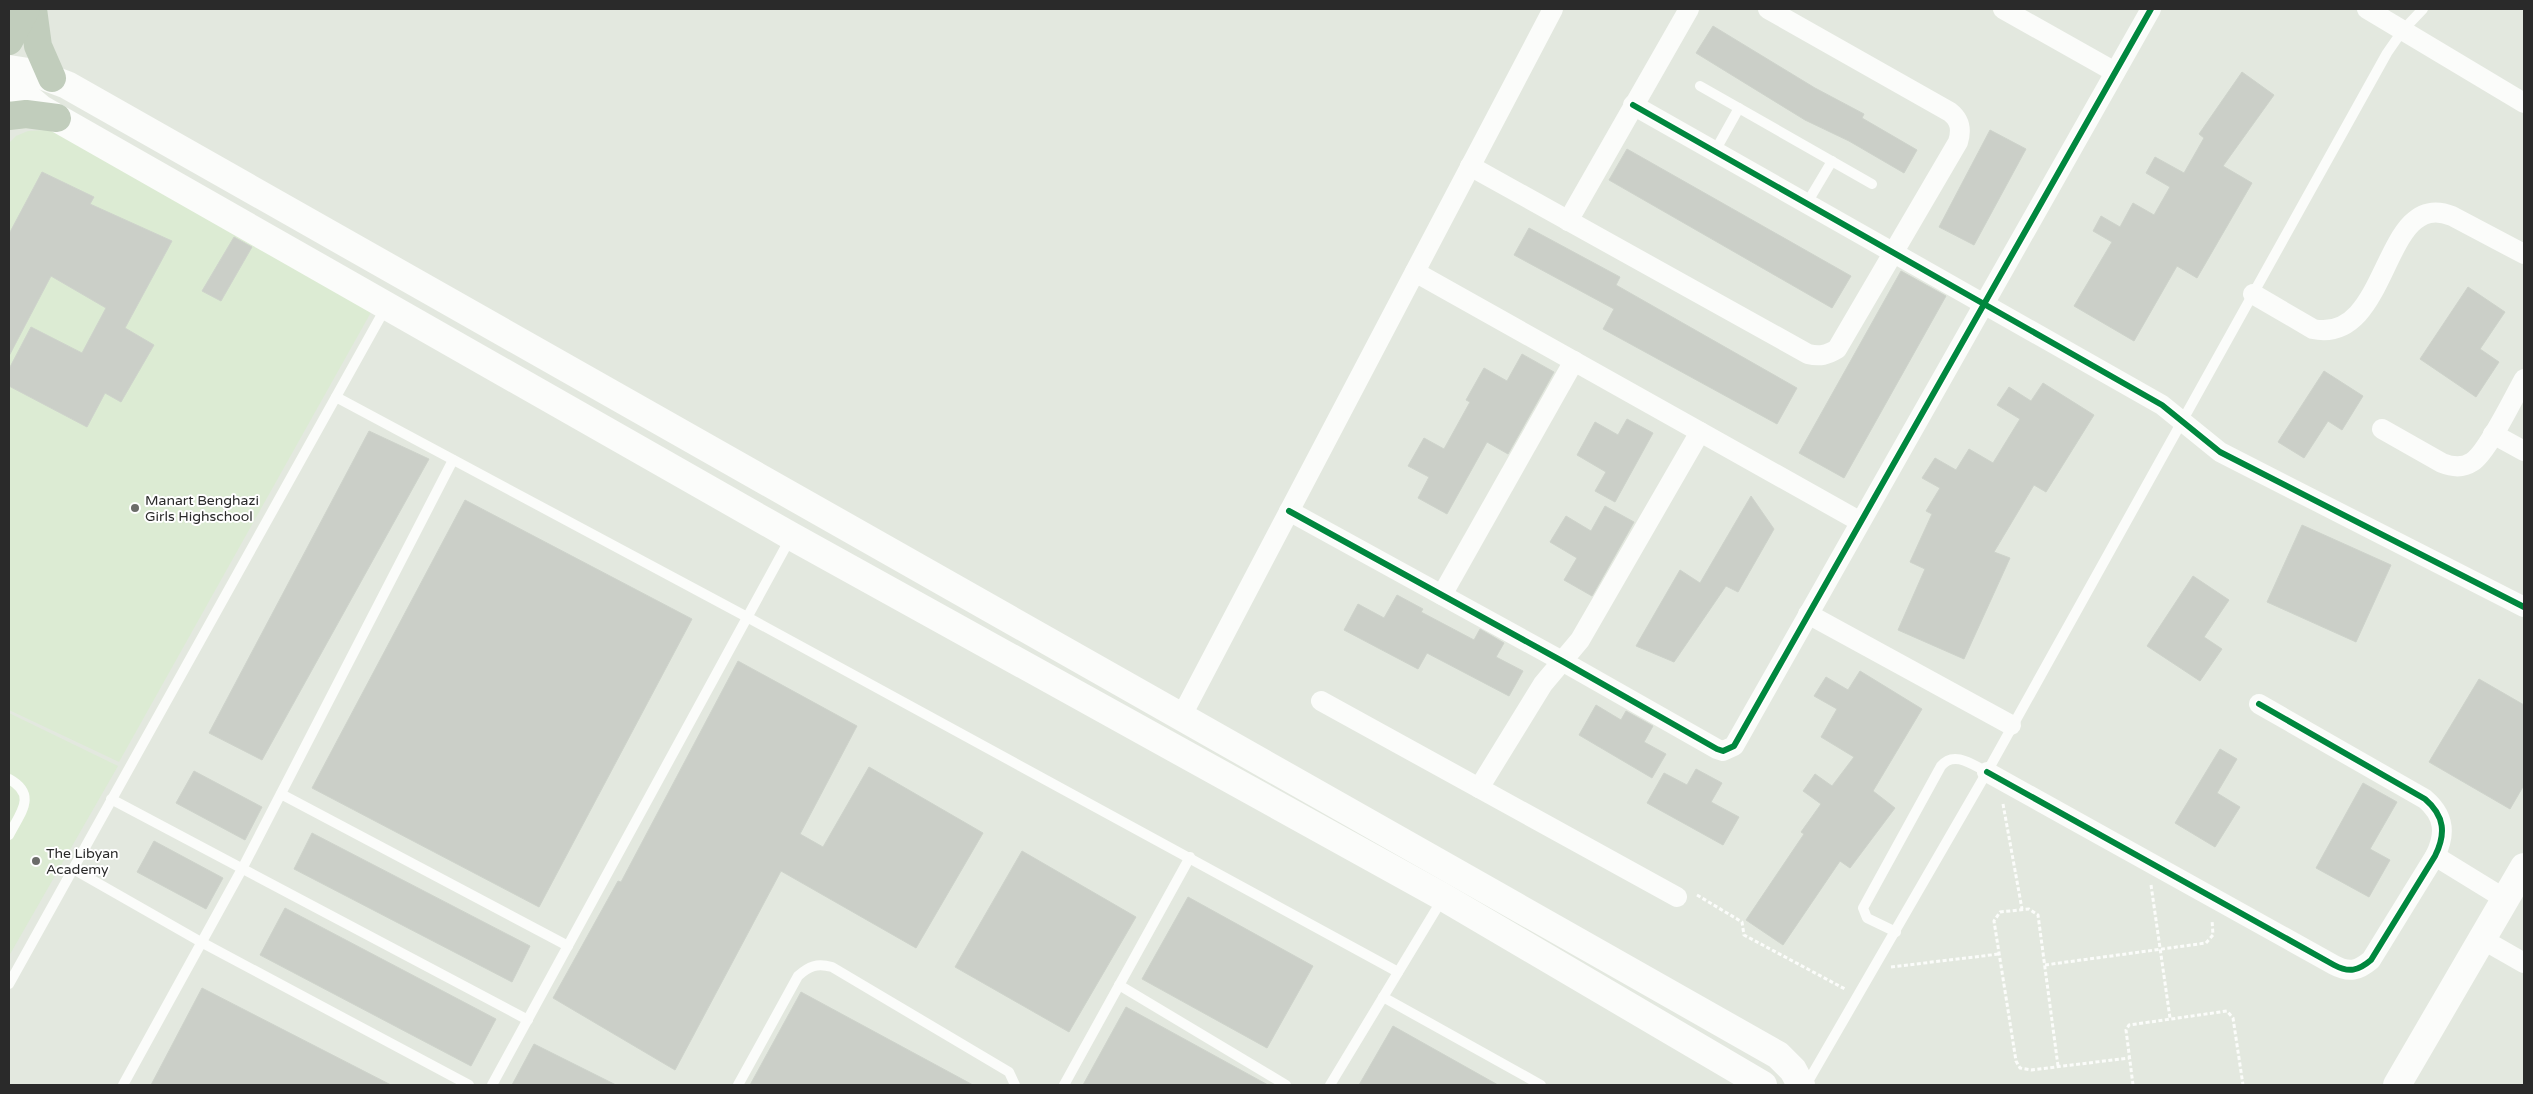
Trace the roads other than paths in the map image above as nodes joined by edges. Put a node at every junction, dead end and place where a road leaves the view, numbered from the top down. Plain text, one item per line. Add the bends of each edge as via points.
1 (26, 9) edge
2 (33, 9) edge
3 (1553, 9) edge
4 (1689, 9) edge
5 (1768, 9) edge
6 (2003, 9) edge
7 (2151, 9) edge
8 (2367, 9) edge
9 (2423, 9) edge
10 (2403, 30) junction
11 (9, 41) edge
12 (9, 69) edge
13 (2115, 72) junction
14 (52, 78) junction
15 (9, 82) edge
16 (1700, 86) dead end
17 (2524, 103) edge
18 (1634, 105) junction
19 (1739, 108) junction
20 (9, 116) edge
21 (57, 118) junction
22 (1715, 151) junction
23 (1832, 161) junction
24 (1470, 166) junction
25 (1872, 184) dead end
26 (1807, 202) junction
27 (1568, 221) junction
28 (1894, 252) junction
29 (2524, 254) edge
30 (1415, 272) junction
31 (2253, 294) junction
32 (388, 304) junction
33 (1985, 304) junction
34 (1574, 361) junction
35 (2524, 379) edge
36 (336, 397) junction
37 (2181, 419) junction
38 (2382, 429) dead end
39 (1700, 432) junction
40 (2493, 434) junction
41 (2524, 451) edge
42 (453, 460) junction
43 (1289, 511) junction
44 (1859, 521) junction
45 (792, 536) junction
46 (1442, 595) junction
47 (2524, 607) edge
48 (1808, 614) junction
49 (748, 617) junction
50 (1562, 661) junction
51 (1322, 701) dead end
52 (2259, 704) dead end
53 (1181, 717) junction
54 (2011, 726) junction
55 (1992, 775) junction
56 (9, 779) edge
57 (1479, 788) junction
58 (280, 794) junction
59 (112, 799) junction
60 (9, 836) edge
61 (2435, 856) junction
62 (1190, 857) junction
63 (2524, 867) edge
64 (72, 869) junction
65 (242, 869) junction
66 (1443, 897) junction
67 (1677, 897) road end
68 (2505, 900) junction
69 (1896, 932) junction
70 (2482, 939) junction
71 (201, 942) junction
72 (568, 946) junction
73 (2524, 963) edge
74 (1398, 972) junction
75 (9, 984) edge
76 (1119, 985) junction
77 (1383, 997) junction
78 (528, 1020) junction
79 (123, 1085) edge
80 (469, 1085) edge
81 (492, 1085) edge
82 (738, 1085) edge
83 (1015, 1085) edge
84 (1064, 1085) edge
85 (1286, 1085) edge
86 (1330, 1085) edge
87 (1541, 1085) edge
88 (1763, 1085) edge
89 (1801, 1085) edge
90 (1806, 1085) edge
91 (2397, 1085) edge

1 - 11 main road
2 - 14 main road via 38,46
3 - 24 street
4 - 18 street
5 - 28 street via 1950,112 1959,122 1958,142
6 - 13 street
7 - 13 street
8 - 10 street
9 - 10 lane
10 - 17 street
10 - 31 lane via 2387,53
12 - 14 main road
13 - 33 street
14 - 53 main road
15 - 21 main road via 26,99
16 - 19 lane
18 - 22 street
18 - 27 street
19 - 22 lane
19 - 23 lane
20 - 21 main road via 26,114
21 - 32 main road
22 - 26 street
23 - 25 lane
23 - 26 lane
24 - 27 street
24 - 30 street
26 - 28 street
27 - 28 street via 1816,356 1838,349
28 - 33 street
29 - 31 street via 2452,216 2428,213 2409,225 2360,312 2344,327 2323,331 2313,329
30 - 34 street
30 - 43 street
31 - 37 lane
32 - 36 lane
32 - 45 main road
33 - 37 street
33 - 44 street
34 - 39 street
34 - 46 street
35 - 40 street
36 - 42 lane
36 - 59 lane
37 - 47 street via 2220,452
37 - 54 lane
38 - 40 street via 2442,463 2457,466 2478,458
39 - 44 street
39 - 50 street via 1580,640
40 - 41 street
42 - 49 lane
42 - 58 lane
43 - 46 street
43 - 53 street
44 - 48 street
45 - 49 lane
45 - 66 main road
46 - 50 street
48 - 50 street via 1738,742 1729,750 1717,749
48 - 54 street
49 - 62 lane
49 - 72 lane
50 - 57 street via 1543,684
51 - 57 street
52 - 61 street via 2433,806 2439,814 2443,833
53 - 89 main road via 1778,1055 1793,1070
54 - 55 lane
55 - 61 street via 2343,970 2354,970 2371,960
55 - 69 lane
55 - 69 lane via 1954,758 1941,766 1863,908 1867,918
56 - 60 lane via 20,785 26,795
57 - 67 street
58 - 65 lane
58 - 72 lane
59 - 64 lane
59 - 65 lane
61 - 68 street
62 - 74 lane
62 - 76 lane
63 - 68 main road
64 - 71 lane
64 - 75 lane
65 - 71 lane
65 - 78 lane
66 - 74 lane
66 - 88 main road
68 - 70 main road
69 - 90 lane
70 - 73 street
70 - 91 main road
71 - 79 lane
71 - 80 lane
72 - 78 lane
74 - 77 lane
76 - 84 lane
76 - 85 lane
77 - 86 lane
77 - 87 lane
78 - 81 lane
82 - 83 lane via 798,976 808,967 820,964 832,966 1009,1072

